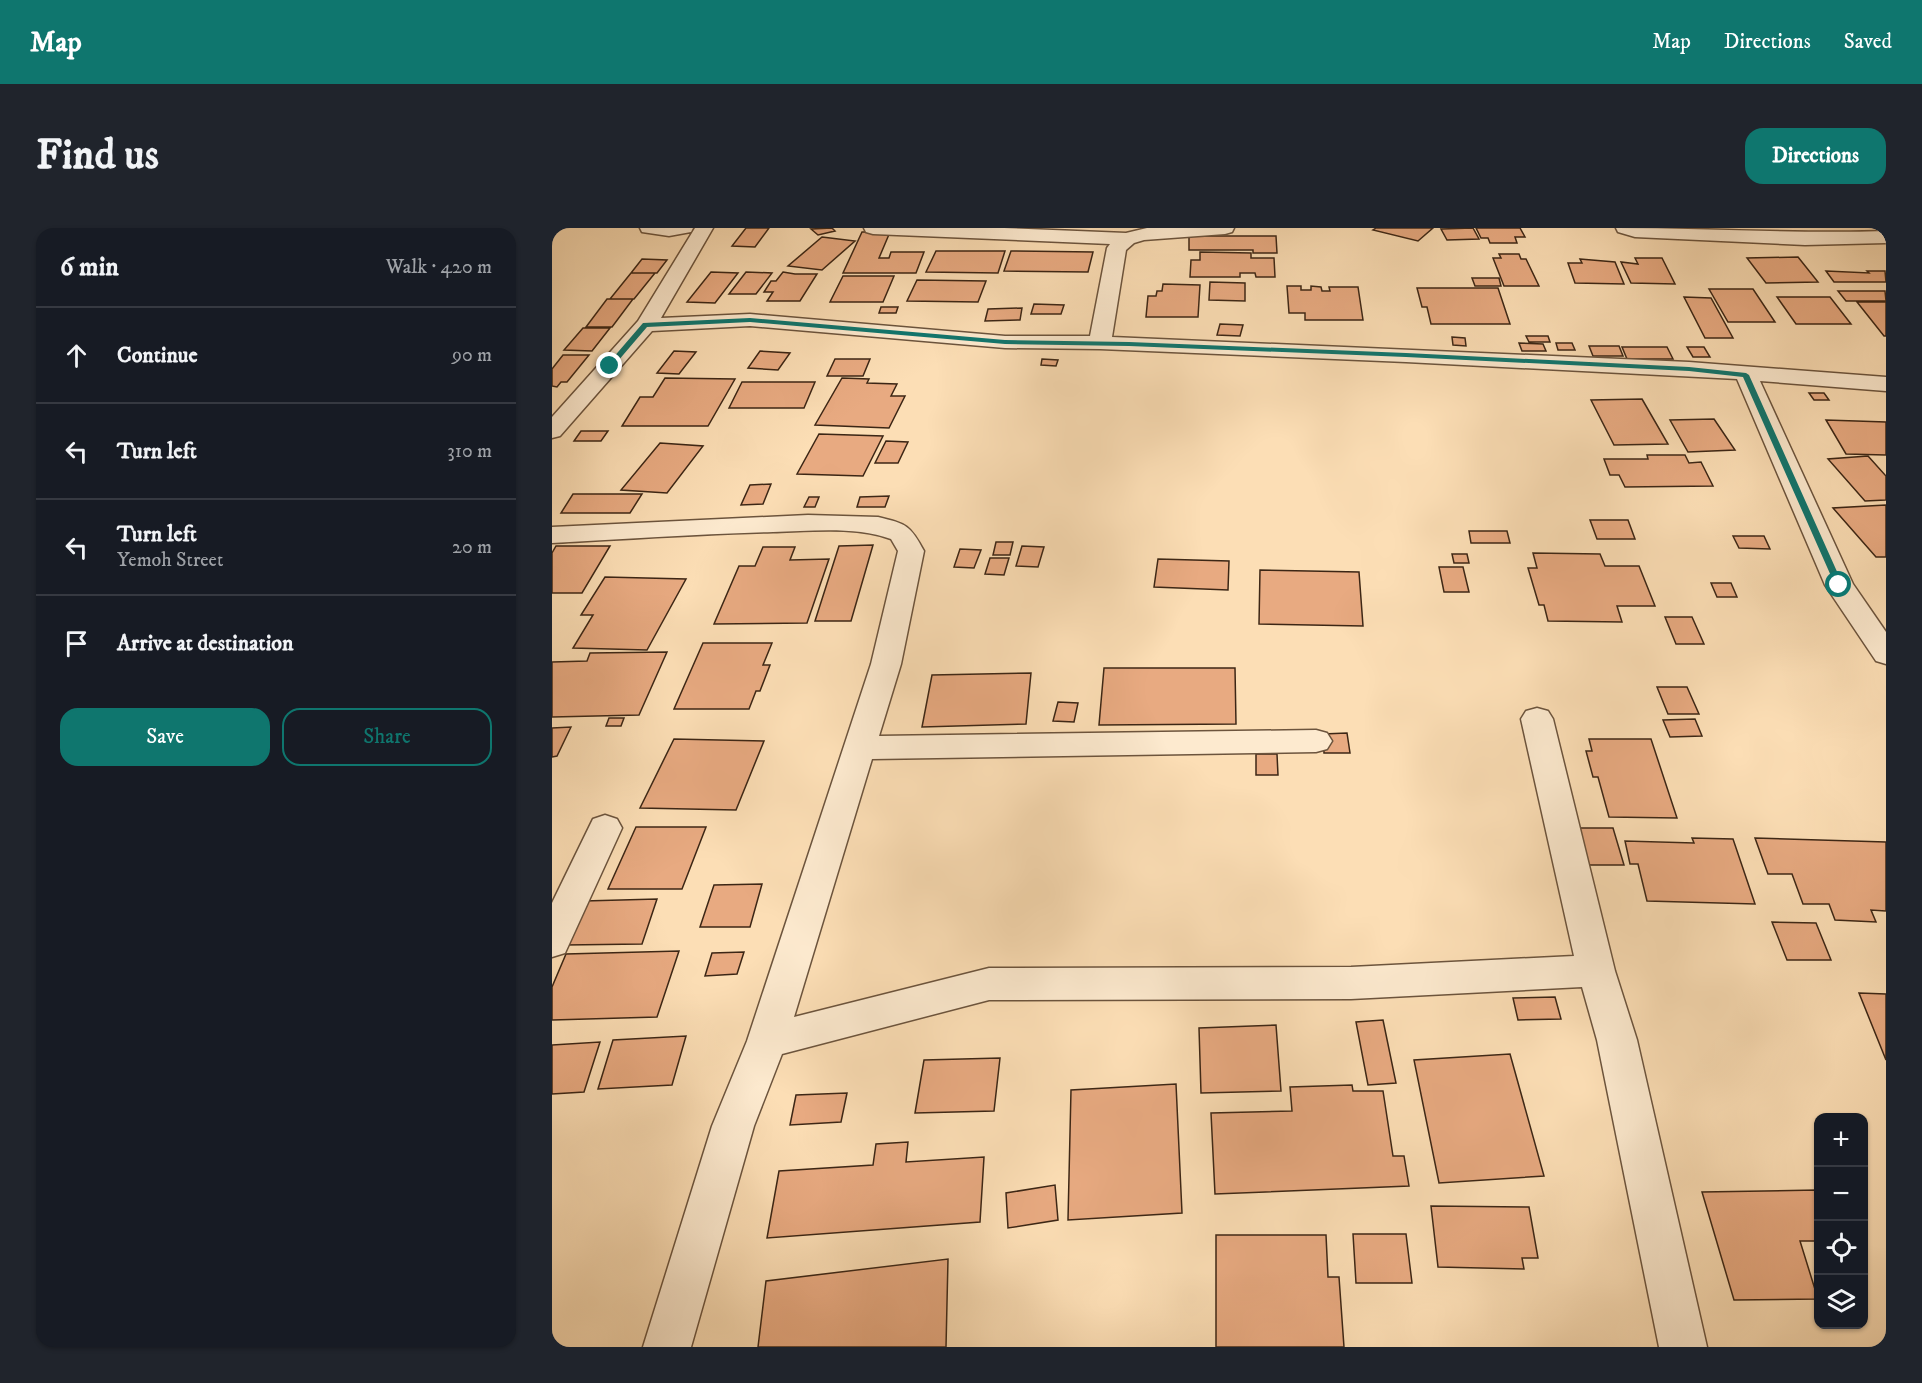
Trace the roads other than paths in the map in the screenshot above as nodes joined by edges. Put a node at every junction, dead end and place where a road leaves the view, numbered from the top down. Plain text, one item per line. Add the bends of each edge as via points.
1 (649, 228) edge
2 (684, 228) edge
3 (704, 228) edge
4 (873, 228) edge
5 (1225, 228) edge
6 (1625, 228) edge
7 (953, 230) edge
8 (1886, 237) edge
9 (1127, 239) junction
10 (646, 325) junction
11 (1100, 343) junction
12 (1746, 375) junction
13 (1886, 384) edge
14 (552, 431) edge
15 (552, 535) edge
16 (1886, 654) edge
17 (1538, 719) dead end
18 (1316, 741) dead end
19 (860, 748) junction
20 (605, 828) dead end
21 (552, 942) edge
22 (1596, 971) junction
23 (767, 1041) junction
24 (667, 1347) edge
25 (1683, 1347) edge

1 - 2 street
3 - 10 street
4 - 7 street
5 - 9 street via 1142,234
6 - 8 street via 1805,239
7 - 9 street
9 - 11 street via 1117,248
10 - 11 street via 750,320 1005,342
10 - 14 street
11 - 12 street via 1689,369
12 - 13 street
12 - 16 street via 1839,585
15 - 19 street via 808,523 878,525 902,534 911,551 897,621
17 - 22 street
18 - 19 street
19 - 23 street
20 - 21 street
22 - 23 street via 1352,983 989,984
22 - 25 street via 1617,1040
23 - 24 street via 733,1126

